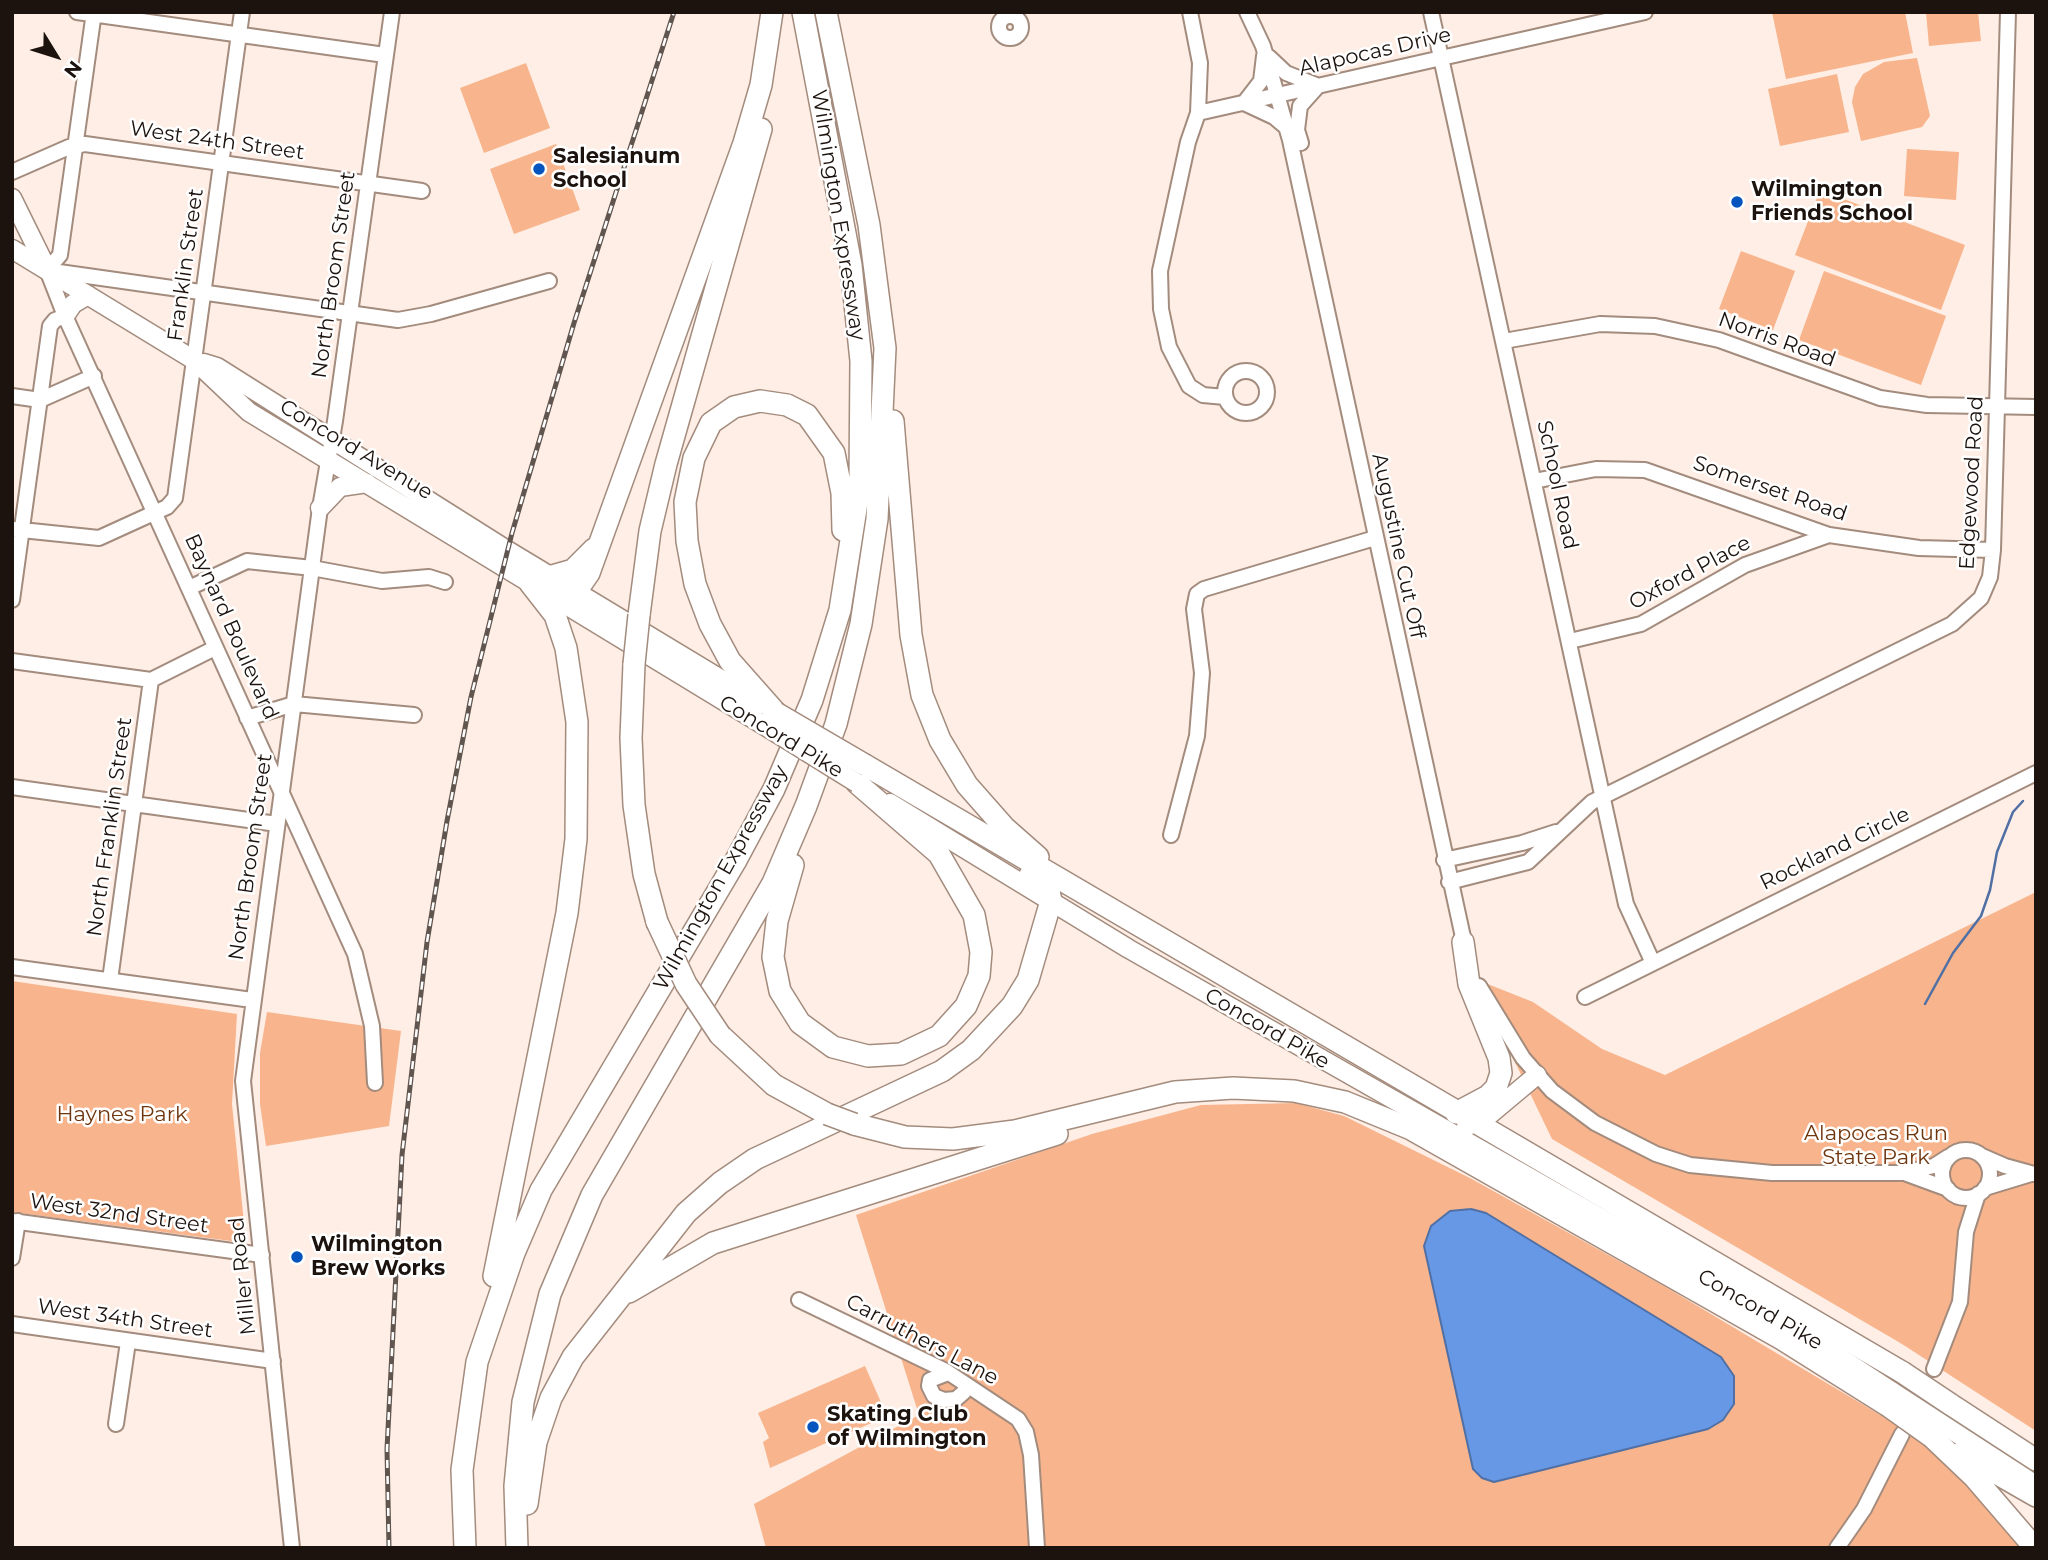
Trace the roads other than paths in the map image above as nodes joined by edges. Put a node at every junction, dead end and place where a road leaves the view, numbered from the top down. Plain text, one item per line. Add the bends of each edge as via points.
1 (77, 12) edge
2 (242, 12) edge
3 (391, 12) edge
4 (774, 12) edge
5 (803, 12) edge
6 (826, 12) edge
7 (1189, 12) edge
8 (1247, 12) edge
9 (1431, 12) edge
10 (1645, 12) edge
11 (2008, 12) edge
12 (93, 13) edge
13 (239, 34) junction
14 (1265, 51) junction
15 (386, 55) junction
16 (1441, 57) junction
17 (1318, 86) junction
18 (1279, 96) junction
19 (1244, 103) junction
20 (1198, 113) junction
21 (1287, 128) junction
22 (76, 145) junction
23 (1294, 158) junction
24 (222, 163) junction
25 (12, 172) edge
26 (368, 183) junction
27 (422, 191) dead end
28 (12, 198) edge
29 (12, 249) edge
30 (47, 270) junction
31 (549, 281) dead end
32 (204, 292) junction
33 (89, 295) junction
34 (350, 313) junction
35 (65, 316) junction
36 (1504, 341) junction
37 (885, 348) junction
38 (194, 360) junction
39 (93, 376) junction
40 (12, 396) edge
41 (1225, 397) dead end
42 (40, 400) junction
43 (1996, 406) junction
44 (2036, 407) edge
45 (332, 438) junction
46 (327, 459) junction
47 (1534, 481) junction
48 (367, 483) junction
49 (320, 508) junction
50 (155, 513) junction
51 (17, 529) edge
52 (1829, 535) junction
53 (1375, 538) junction
54 (1993, 550) junction
55 (505, 558) junction
56 (312, 568) junction
57 (445, 582) dead end
58 (530, 583) junction
59 (562, 586) junction
60 (189, 589) junction
61 (12, 600) edge
62 (1570, 641) junction
63 (215, 648) junction
64 (852, 658) junction
65 (12, 661) edge
66 (151, 680) junction
67 (812, 700) junction
68 (294, 704) junction
69 (414, 715) dead end
70 (247, 718) junction
71 (773, 721) junction
72 (2036, 773) edge
73 (861, 774) junction
74 (12, 787) edge
75 (281, 796) junction
76 (1604, 797) junction
77 (134, 804) junction
78 (277, 824) junction
79 (965, 826) junction
80 (1561, 830) junction
81 (1171, 835) dead end
82 (1444, 860) junction
83 (1450, 882) junction
84 (1083, 894) junction
85 (1051, 901) junction
86 (1463, 942) junction
87 (1653, 963) junction
88 (12, 967) edge
89 (110, 980) junction
90 (1585, 997) dead end
91 (252, 1000) junction
92 (1537, 1075) junction
93 (375, 1083) dead end
94 (1208, 1090) junction
95 (1449, 1121) junction
96 (1475, 1124) junction
97 (1979, 1154) junction
98 (1948, 1157) junction
99 (1902, 1172) junction
100 (2035, 1174) edge
101 (1950, 1191) junction
102 (1982, 1191) junction
103 (15, 1221) edge
104 (1966, 1232) junction
105 (262, 1255) junction
106 (12, 1258) edge
107 (799, 1300) dead end
108 (616, 1301) junction
109 (12, 1324) edge
110 (128, 1342) junction
111 (273, 1361) junction
112 (477, 1362) junction
113 (1934, 1369) dead end
114 (948, 1373) junction
115 (967, 1385) junction
116 (1894, 1390) junction
117 (116, 1424) dead end
118 (1935, 1430) junction
119 (1902, 1434) dead end
120 (2036, 1459) edge
121 (2036, 1485) edge
122 (2036, 1496) edge
123 (292, 1548) edge
124 (466, 1548) edge
125 (517, 1548) edge
126 (527, 1548) edge
127 (1037, 1548) edge
128 (1837, 1548) edge
129 (2035, 1548) edge

1 - 12 street
2 - 13 street, Franklin Street
3 - 15 street, North Broom Street
4 - 59 highway via 753,113 589,573
4 - 94 highway, bridge via 772,64 761,131 666,464 646,554 631,738 634,805 657,922 686,984 720,1035 774,1085 854,1124 905,1137 953,1139 1015,1131 1149,1098
5 - 67 highway, Wilmington Expressway via 851,265 862,403 860,483 851,553 836,626
6 - 37 highway, Wilmington Expressway via 869,225
7 - 20 street via 1200,63
8 - 14 street, Augustine Cut Off
9 - 16 street, School Road
10 - 16 street, Alapocas Drive
11 - 43 street, Edgewood Road
12 - 13 street
12 - 22 street
13 - 15 street
13 - 24 street, Franklin Street
14 - 17 street via 1286,73
14 - 18 street, Augustine Cut Off
14 - 19 street via 1261,81
15 - 26 street, North Broom Street
16 - 17 street, Alapocas Drive
16 - 36 street, School Road
17 - 18 street, Alapocas Drive
17 - 23 street via 1300,106 1301,147
18 - 19 street, Alapocas Drive
18 - 21 street, Augustine Cut Off
19 - 20 street, Alapocas Drive
19 - 21 street
20 - 41 street via 1160,271 1161,309 1168,347 1189,386 1203,395
21 - 23 street, Augustine Cut Off
22 - 24 street, West 24th Street
22 - 25 street, West 24th Street
22 - 30 street via 60,256
23 - 53 street, Augustine Cut Off
24 - 26 street, West 24th Street
24 - 32 street, Franklin Street
26 - 27 street, West 24th Street
26 - 34 street, North Broom Street
28 - 30 main road, Baynard Boulevard
29 - 30 main road, Concord Avenue
30 - 32 street
30 - 33 main road, Concord Avenue
30 - 35 street, Baynard Boulevard
31 - 34 street via 412,319
32 - 34 street
32 - 38 street, Franklin Street
33 - 35 main road via 73,304
33 - 38 main road, Concord Avenue
34 - 45 street, North Broom Street
35 - 39 street, Baynard Boulevard
35 - 42 street via 51,326
36 - 43 street, Norris Road via 1600,324 1663,327 1719,340 1880,398
36 - 47 street, School Road
37 - 64 highway, Wilmington Expressway via 877,519
37 - 84 highway via 910,622 922,695 953,763 984,807
38 - 45 main road, Concord Avenue via 217,367
38 - 46 main road, Concord Avenue via 249,412
38 - 50 street, Franklin Street via 175,498
39 - 42 street
39 - 50 street, Baynard Boulevard
40 - 42 street
42 - 51 street
43 - 44 street, Norris Road
43 - 54 street, Edgewood Road
45 - 46 street, North Broom Street
45 - 55 main road, Concord Avenue
46 - 48 main road, Concord Avenue
46 - 49 street, North Broom Street
46 - 59 main road via 349,460
47 - 52 street, Somerset Road via 1596,469 1645,470
47 - 62 street, School Road
48 - 49 main road via 340,487
48 - 55 main road, Concord Avenue
49 - 56 street, North Broom Street
50 - 51 street via 93,539
50 - 60 street, Baynard Boulevard
51 - 61 street
52 - 54 street, Somerset Road via 1919,548
52 - 62 street, Oxford Place via 1745,565 1641,624
53 - 81 street via 1197,594 1194,609 1202,673 1197,736
53 - 82 street, Augustine Cut Off
54 - 76 street, Edgewood Road via 1990,577 1981,598 1952,624
55 - 58 main road, Concord Pike
55 - 59 main road, Concord Pike
56 - 57 street via 382,581 429,577
56 - 60 street via 247,561
56 - 68 street, North Broom Street
58 - 71 main road, Concord Pike
58 - 112 highway via 555,615 566,648 577,722 576,839 567,913
59 - 71 main road, Concord Pike via 668,647
60 - 63 street, Baynard Boulevard
62 - 76 street, School Road
63 - 66 street
63 - 70 street, Baynard Boulevard
64 - 73 highway via 826,776 780,909 773,957 784,1001 810,1031 845,1052 890,1056 926,1044 959,1016 979,976 980,939 971,905 939,854
64 - 125 highway, Wilmington Expressway via 836,724 773,883 592,1195 550,1294 523,1402 515,1486
65 - 66 street
66 - 77 street, North Franklin Street
67 - 71 highway via 844,549 839,471 834,453 807,415 774,401 746,403 720,416 699,443 685,502 687,541 695,584 718,642
67 - 112 highway, Wilmington Expressway via 756,824 541,1190
68 - 69 street
68 - 70 street
68 - 75 street, North Broom Street
70 - 75 street, Baynard Boulevard
71 - 73 highway, Concord Pike, bridge
72 - 87 street, Rockland Circle
73 - 79 highway, Concord Pike
73 - 85 main road, Concord Pike
74 - 77 street
75 - 78 street, North Broom Street
75 - 93 street, Baynard Boulevard via 358,961 372,1026
76 - 80 street, Edgewood Road via 1580,810
76 - 87 street, School Road via 1626,904
77 - 78 street
77 - 89 street, North Franklin Street
78 - 91 street, North Broom Street
79 - 84 highway, Concord Pike
79 - 85 highway via 1044,885
80 - 82 street, Edgewood Road via 1522,844
80 - 83 street, Edgewood Road via 1528,862
82 - 83 street, Augustine Cut Off
83 - 86 street, Augustine Cut Off
84 - 95 highway, Concord Pike
85 - 95 main road, Concord Pike via 1140,956
85 - 108 highway via 1021,993 971,1049 925,1081 755,1158 686,1213
86 - 92 street, Augustine Cut Off via 1475,979 1502,1028
86 - 95 highway via 1467,976 1501,1073 1488,1096
87 - 90 street, Rockland Circle
88 - 89 street
89 - 91 street
91 - 105 street, Miller Road via 243,1093
92 - 96 main road
92 - 99 street, Augustine Cut Off via 1595,1123 1636,1145 1690,1165 1772,1174
94 - 108 highway via 713,1243
94 - 116 highway via 1252,1087 1311,1093 1393,1120 1782,1339
95 - 96 highway, Concord Pike
95 - 116 main road, Concord Pike
96 - 116 highway, Concord Pike
97 - 98 street via 1965,1150
97 - 100 street
97 - 102 street via 1989,1170
98 - 99 street via 1934,1166
98 - 101 street via 1942,1173
99 - 101 street
100 - 102 street
101 - 102 street via 1967,1197
101 - 104 street
102 - 104 street
103 - 105 street, West 32nd Street
103 - 106 street
104 - 113 street via 1960,1302
105 - 111 street, Miller Road
107 - 114 street, Carruthers Lane
108 - 126 highway via 573,1357 551,1398 536,1442 527,1499
109 - 110 street, West 34th Street
110 - 111 street, West 34th Street
110 - 117 street
111 - 123 street, Miller Road
112 - 124 highway, Wilmington Expressway via 462,1470
114 - 115 street, Carruthers Lane
114 - 115 street via 930,1380 934,1396 956,1399
115 - 127 street, Carruthers Lane via 1013,1414 1026,1432
116 - 118 highway, bridge
116 - 120 highway, Concord Pike, bridge via 1950,1404
118 - 121 main road
118 - 122 highway
118 - 129 highway
119 - 128 street via 1864,1509

